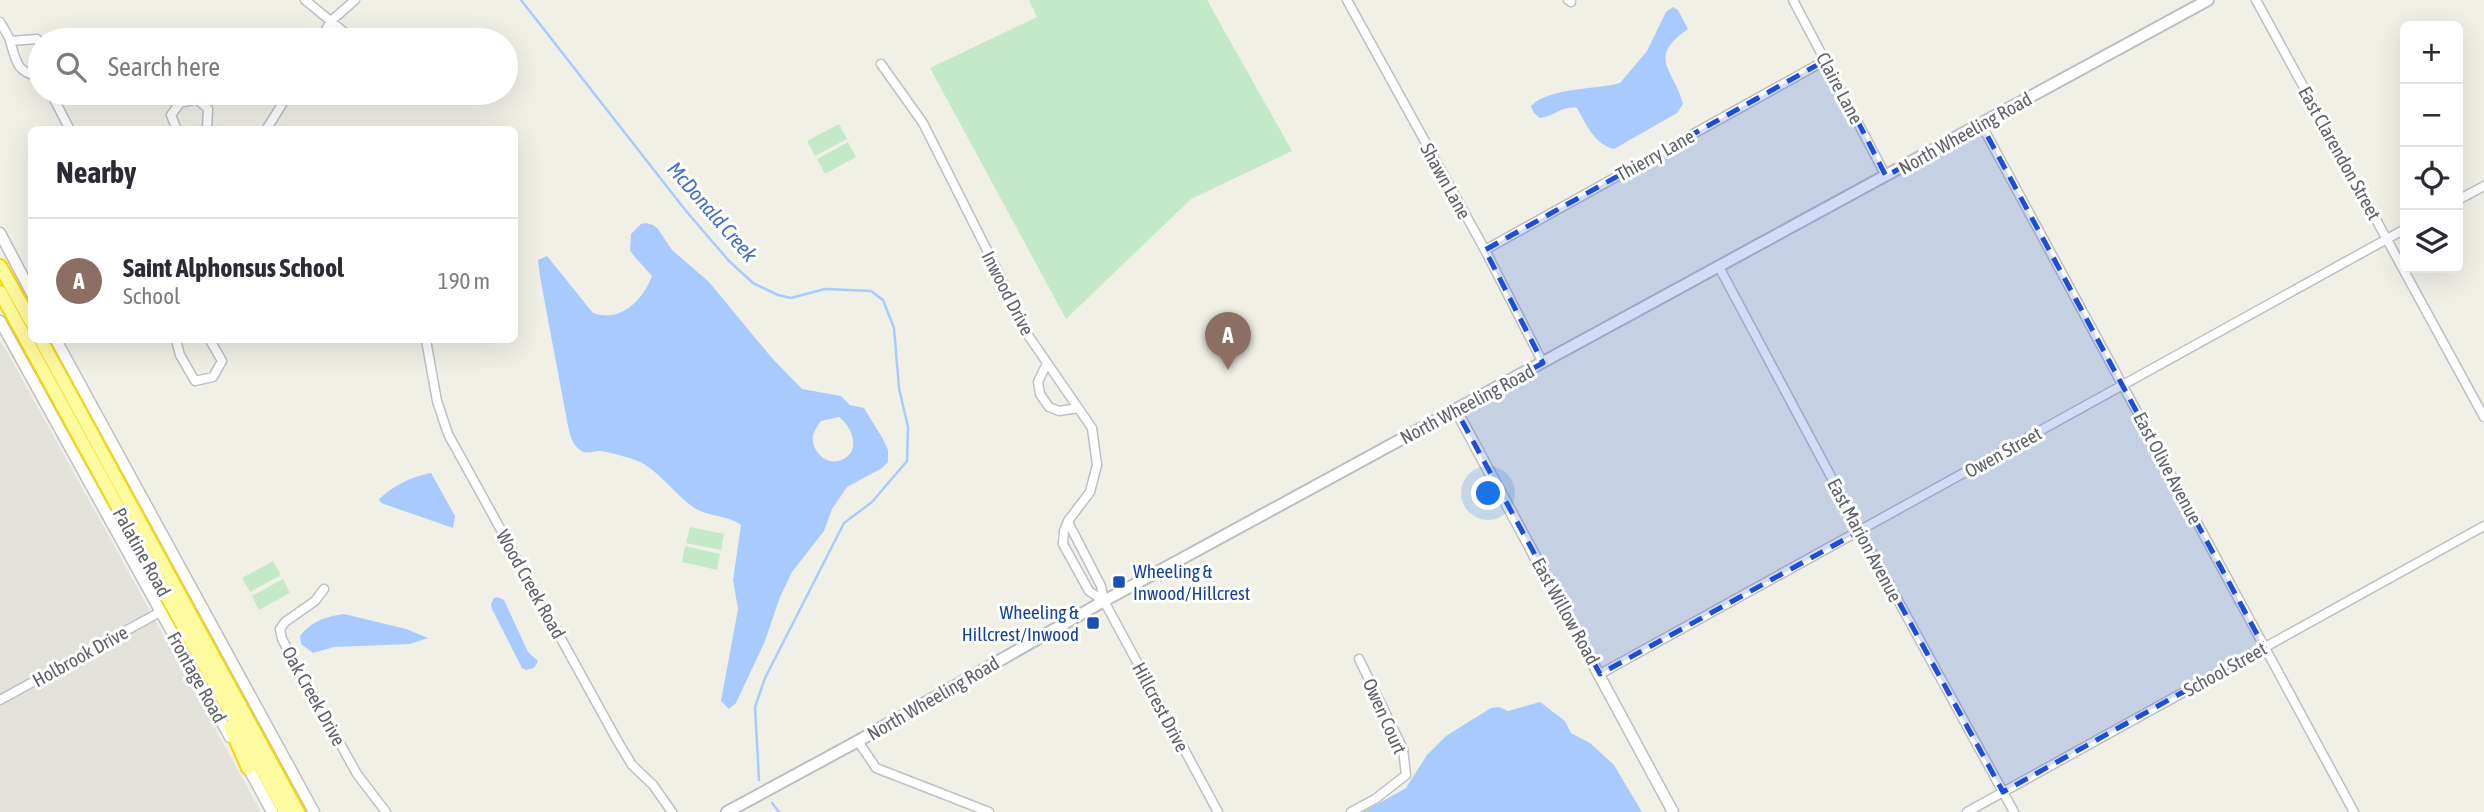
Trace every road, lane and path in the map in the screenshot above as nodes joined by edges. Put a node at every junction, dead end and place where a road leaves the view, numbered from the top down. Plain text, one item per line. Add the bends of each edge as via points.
1 (305, 0) edge
2 (355, 0) edge
3 (1347, 0) edge
4 (1793, 0) edge
5 (2208, 0) edge
6 (2256, 0) edge
7 (0, 22) edge
8 (331, 22) junction
9 (327, 28) edge
10 (339, 28) edge
11 (28, 40) edge
12 (10, 41) junction
13 (1826, 61) junction
14 (881, 64) dead end
15 (28, 73) edge
16 (57, 105) edge
17 (178, 105) edge
18 (204, 105) edge
19 (282, 105) edge
20 (1982, 124) junction
21 (68, 126) edge
22 (175, 126) edge
23 (206, 126) edge
24 (268, 126) edge
25 (1886, 176) junction
26 (2484, 186) edge
27 (2463, 197) edge
28 (2400, 232) edge
29 (0, 233) edge
30 (2387, 240) junction
31 (1485, 250) junction
32 (0, 266) edge
33 (1719, 267) junction
34 (28, 283) edge
35 (0, 292) edge
36 (28, 316) edge
37 (0, 321) edge
38 (43, 343) edge
39 (58, 343) edge
40 (177, 343) edge
41 (212, 343) edge
42 (427, 343) edge
43 (1047, 363) junction
44 (1543, 363) junction
45 (2123, 385) junction
46 (1078, 408) junction
47 (1457, 410) junction
48 (2484, 417) edge
49 (2484, 526) edge
50 (1860, 531) junction
51 (324, 589) dead end
52 (1104, 601) junction
53 (160, 612) junction
54 (2264, 647) junction
55 (199, 656) junction
56 (1359, 659) dead end
57 (1600, 674) junction
58 (0, 700) edge
59 (858, 741) junction
60 (247, 768) junction
61 (2003, 792) junction
62 (272, 812) edge
63 (285, 812) edge
64 (298, 812) edge
65 (314, 812) edge
66 (386, 812) edge
67 (672, 812) edge
68 (727, 812) edge
69 (989, 812) edge
70 (1218, 812) edge
71 (1351, 812) edge
72 (1673, 812) edge
73 (1967, 812) edge
74 (2014, 812) edge
75 (2354, 812) edge

1 - 8 street
2 - 8 street
3 - 31 street, Shawn Lane
4 - 13 street, Claire Lane
5 - 20 main road, North Wheeling Road
6 - 30 street, East Clarendon Street
7 - 12 street
8 - 9 street
8 - 10 street
11 - 12 street
12 - 15 street via 19,67
13 - 25 street, Claire Lane
13 - 31 street, Thierry Lane
14 - 43 street, Inwood Drive via 923,123 1021,325
16 - 21 street
17 - 22 street via 171,115
18 - 23 street via 208,109
19 - 24 street
20 - 25 main road, North Wheeling Road
20 - 45 street, East Olive Avenue
25 - 33 main road, North Wheeling Road
26 - 27 street
28 - 30 street, Owen Street
29 - 34 street
30 - 45 street, Owen Street
30 - 48 street, East Clarendon Street
31 - 44 street, Shawn Lane
32 - 36 highway
33 - 44 main road, North Wheeling Road
33 - 50 street, East Marion Avenue
35 - 55 highway, Palatine Road
37 - 53 street, Frontage Road
38 - 64 highway, Palatine Road
39 - 65 street, Frontage Road
40 - 41 street via 195,381 214,377 222,360
42 - 67 street, Wood Creek Road via 448,434 617,740
43 - 46 street, Inwood Drive
43 - 46 street via 1038,382 1040,394 1049,407 1059,411
44 - 47 main road, North Wheeling Road
45 - 50 street, Owen Street
45 - 54 street, East Olive Avenue
46 - 52 street, Inwood Drive via 1092,428 1097,465 1090,492 1064,531 1063,544 1089,591
47 - 52 main road, North Wheeling Road
47 - 57 street, East Willow Road
49 - 54 street, School Street
50 - 57 street, Owen Street
50 - 61 street, East Marion Avenue
51 - 66 street, Oak Creek Drive via 285,621 280,629 282,639 357,774
52 - 59 main road, North Wheeling Road
52 - 70 street, Hillcrest Drive
53 - 58 street, Holbrook Drive
53 - 60 street, Frontage Road
54 - 61 street, School Street
54 - 75 street, East Olive Avenue
55 - 60 highway
55 - 63 highway, Palatine Road
56 - 71 street, Owen Court via 1404,749 1406,775
57 - 72 street, East Willow Road
59 - 68 main road, North Wheeling Road
59 - 69 street via 876,768
60 - 62 street, Frontage Road
61 - 73 street, School Street
61 - 74 street, East Marion Avenue

